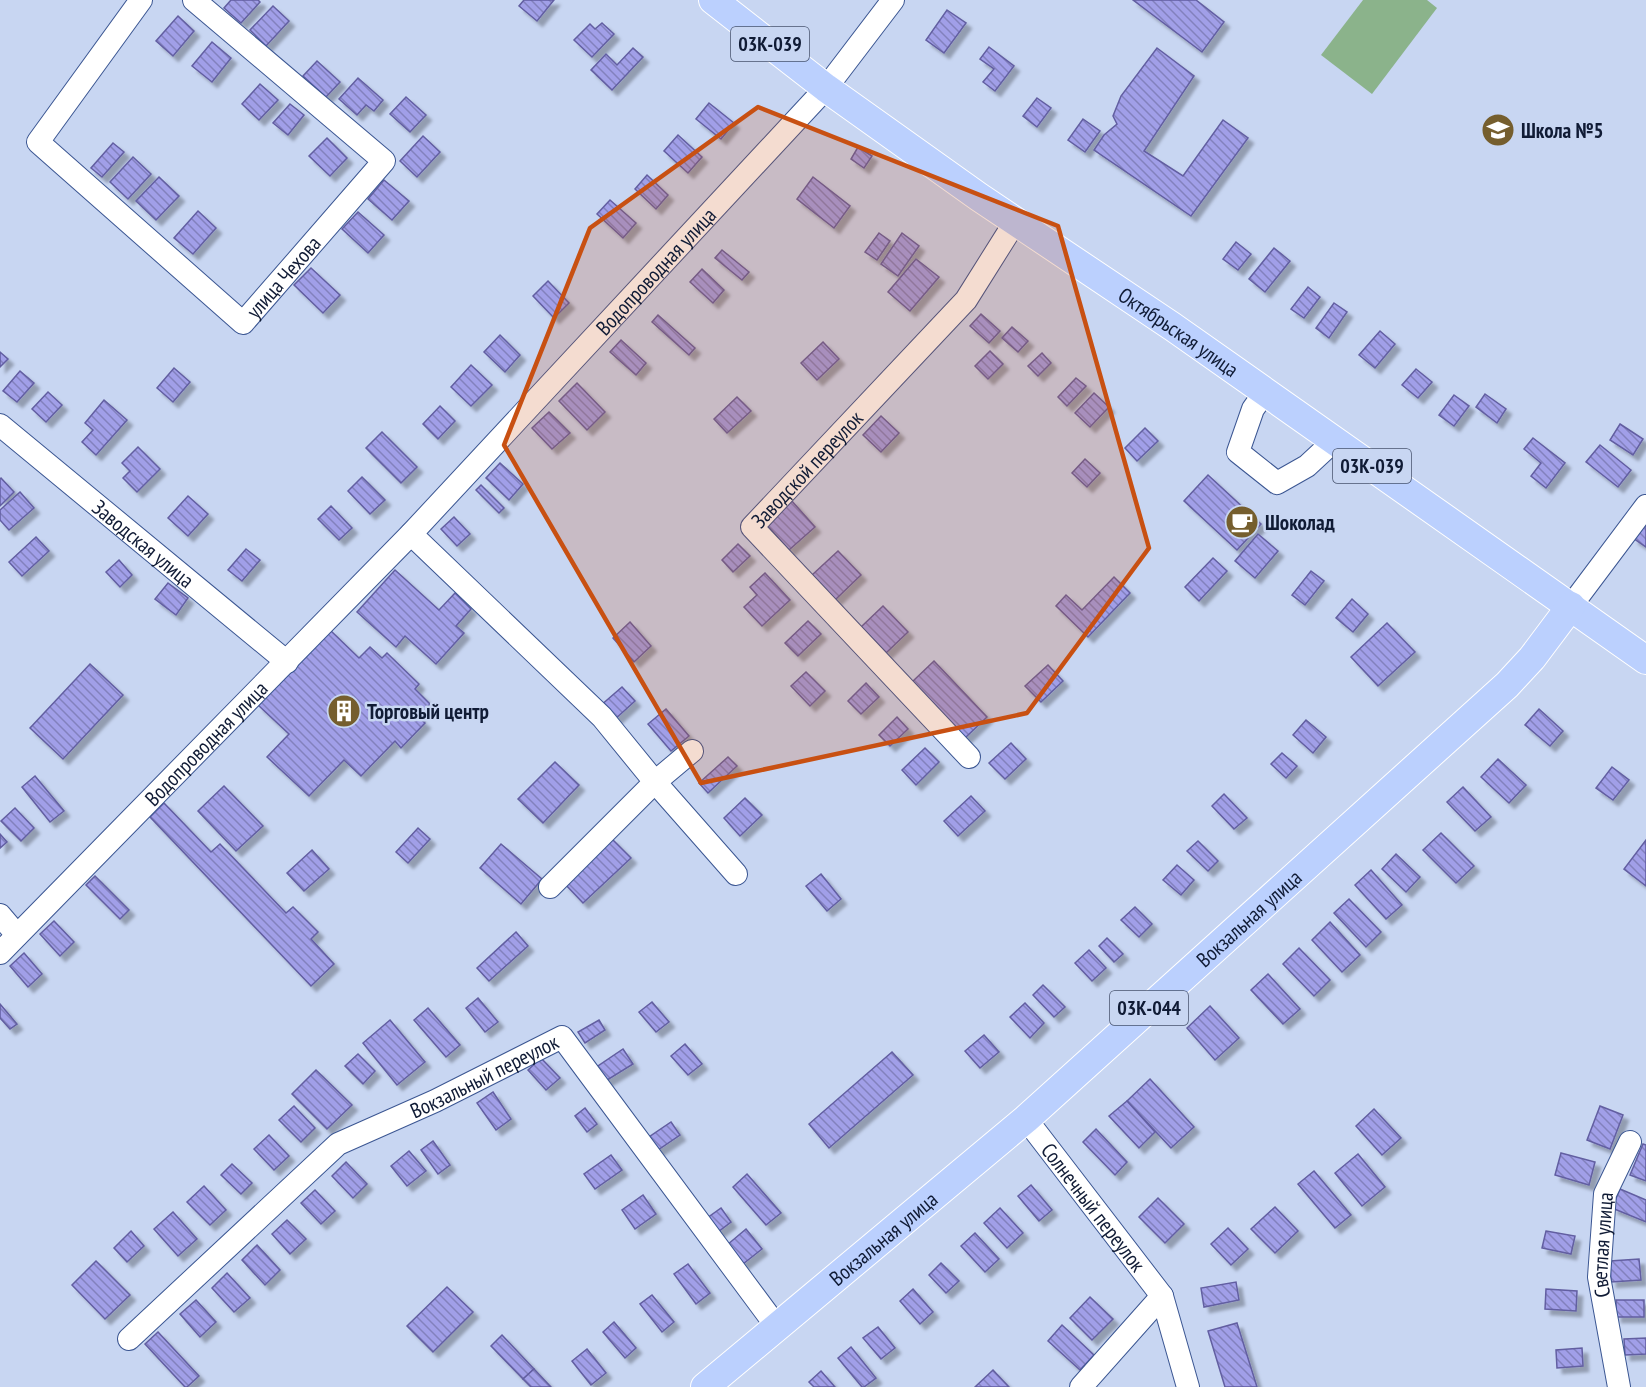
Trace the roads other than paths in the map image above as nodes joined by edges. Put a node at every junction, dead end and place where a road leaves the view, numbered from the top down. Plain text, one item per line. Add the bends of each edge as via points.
1 (141, 0) edge
2 (194, 0) edge
3 (713, 0) edge
4 (893, 0) edge
5 (826, 88) junction
6 (1015, 222) junction
7 (1265, 392) junction
8 (0, 425) edge
9 (1335, 440) junction
10 (1646, 506) edge
11 (411, 534) junction
12 (1571, 606) junction
13 (1646, 660) edge
14 (287, 662) junction
15 (692, 751) dead end
16 (969, 758) dead end
17 (656, 782) junction
18 (736, 874) dead end
19 (550, 887) dead end
20 (0, 915) edge
21 (17, 935) junction
22 (0, 952) edge
23 (1026, 1119) junction
24 (1630, 1142) dead end
25 (1162, 1296) junction
26 (777, 1327) junction
27 (129, 1339) dead end
28 (705, 1387) edge
29 (1081, 1387) edge
30 (1188, 1387) edge
31 (1619, 1387) edge

1 - 2 street, улица Чехова via 38,142 243,323 384,161
3 - 5 main road, Октябрьская улица / 03К-039
4 - 5 street, Водопроводная улица
5 - 6 main road, Октябрьская улица / 03К-039
5 - 11 street, Водопроводная улица
6 - 7 main road, Октябрьская улица / 03К-039
6 - 16 street, Заводской переулок via 966,300 752,527
7 - 9 main road, Октябрьская улица / 03К-039
7 - 9 street via 1253,409 1238,452 1277,483 1307,466
8 - 14 street, Заводская улица
9 - 12 main road, Октябрьская улица / 03К-039
10 - 12 street, Вокзальная улица
11 - 14 street, Водопроводная улица
11 - 17 street via 602,717
12 - 13 main road, Октябрьская улица / 03К-039
12 - 23 main road, Вокзальная улица / 03К-044 via 1507,685
14 - 21 street, Водопроводная улица
15 - 17 street
17 - 18 street
17 - 19 street
20 - 21 street
21 - 22 street, Водопроводная улица
23 - 25 street, Солнечный переулок
23 - 26 main road, Вокзальная улица / 03К-044
24 - 31 street, Светлая улица via 1605,1194 1599,1277
25 - 29 street
25 - 30 street, Солнечный переулок
26 - 27 street, Вокзальный переулок via 562,1037 435,1101 338,1144
26 - 28 main road, Вокзальная улица / 03К-044

